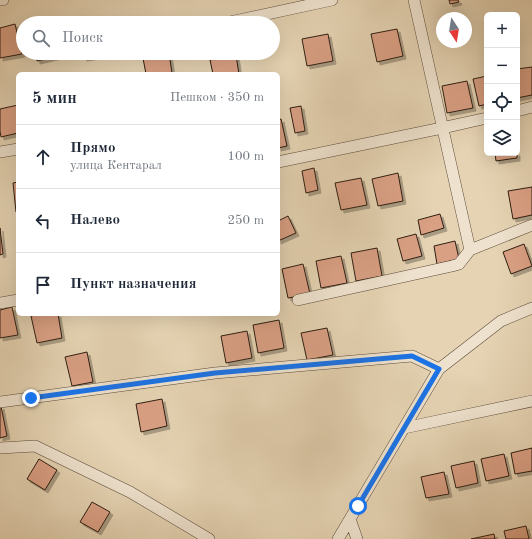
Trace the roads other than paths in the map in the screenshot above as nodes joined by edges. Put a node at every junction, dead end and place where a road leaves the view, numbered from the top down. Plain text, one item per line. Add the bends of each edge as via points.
1 (0, 0) edge
2 (3, 0) edge
3 (332, 0) edge
4 (414, 0) edge
5 (258, 16) edge
6 (532, 107) edge
7 (520, 110) edge
8 (484, 119) edge
9 (442, 128) junction
10 (16, 149) edge
11 (0, 152) edge
12 (280, 162) edge
13 (532, 225) edge
14 (470, 250) junction
15 (16, 300) edge
16 (298, 300) dead end
17 (0, 302) edge
18 (532, 308) edge
19 (439, 369) junction
20 (532, 401) edge
21 (0, 402) edge
22 (404, 428) junction
23 (0, 448) edge
24 (350, 518) junction
25 (209, 539) edge
26 (338, 539) edge
27 (357, 539) edge

1 - 2 street
3 - 5 street
4 - 9 street
6 - 7 street
8 - 9 street
9 - 12 street
9 - 14 street
10 - 11 street
13 - 14 street
14 - 16 street via 459,264
15 - 17 street
18 - 19 street via 501,321
19 - 21 street via 412,356 215,373
19 - 22 street
20 - 22 street
22 - 24 street
23 - 25 street via 35,446 130,492
24 - 26 street
24 - 27 street

